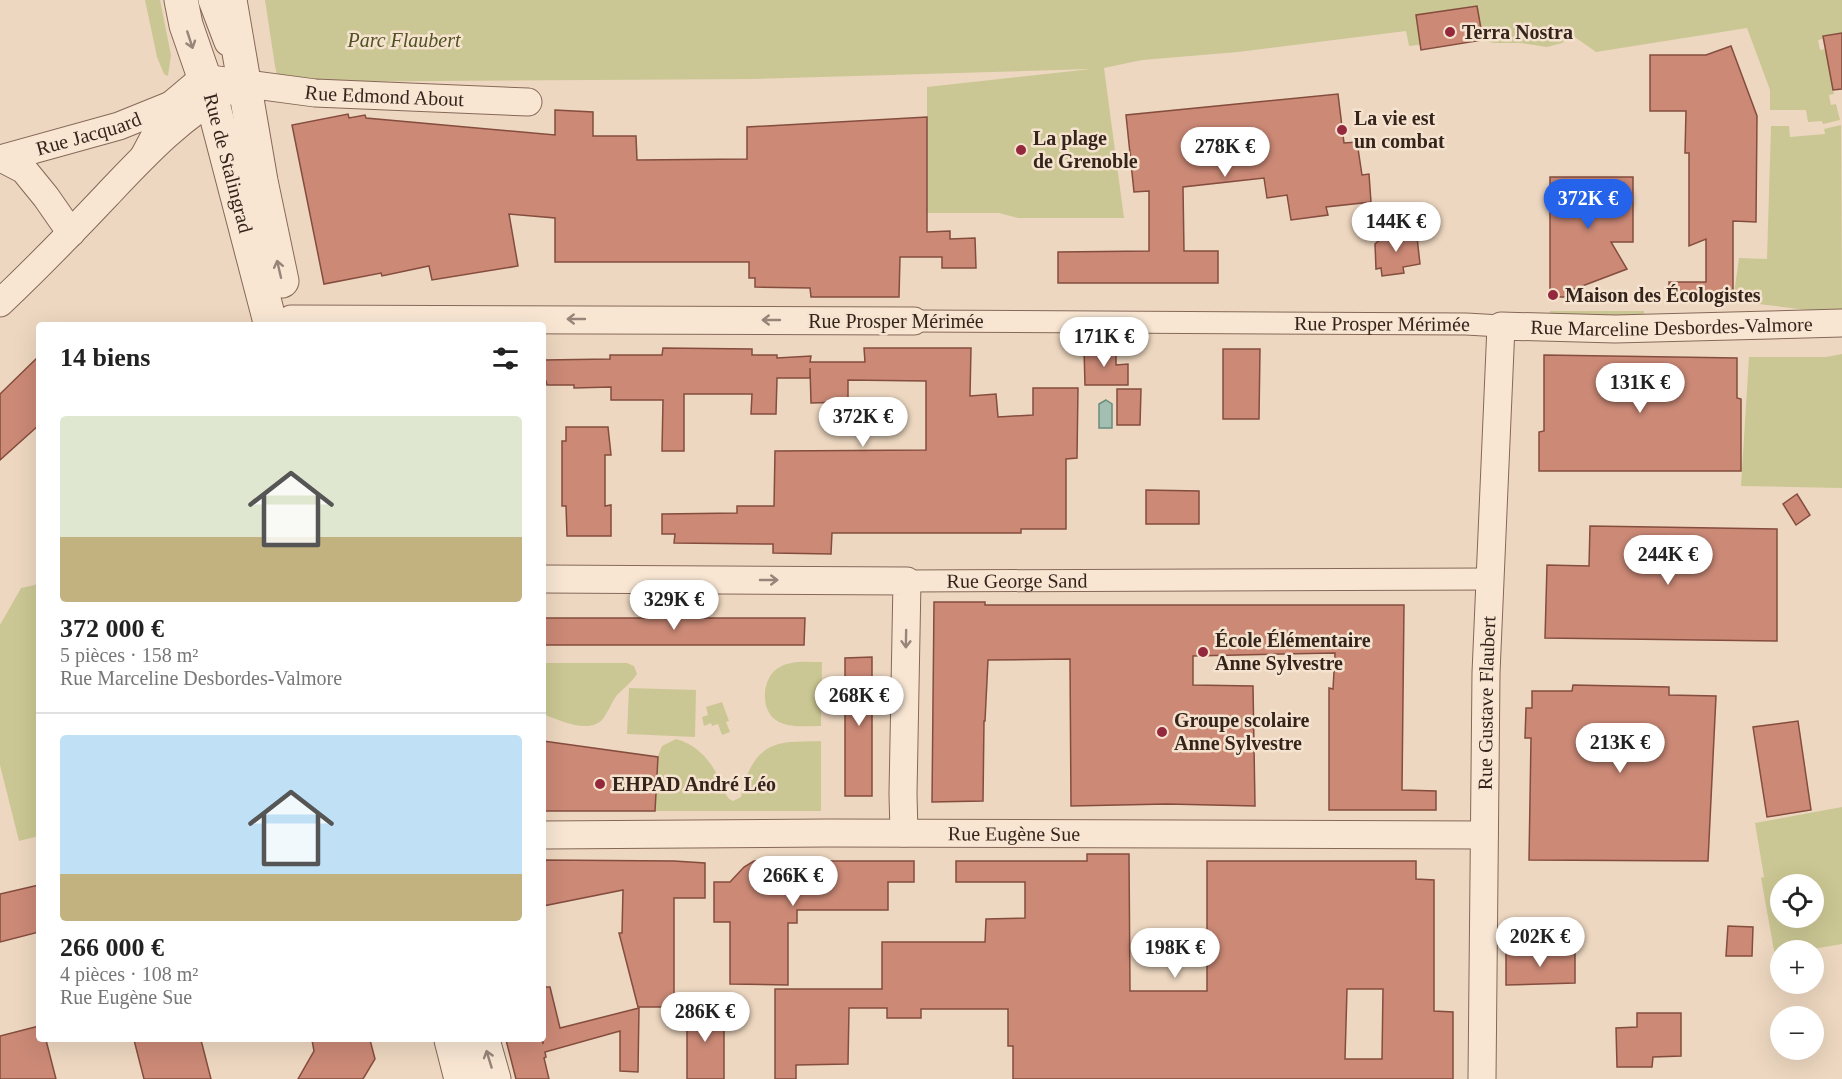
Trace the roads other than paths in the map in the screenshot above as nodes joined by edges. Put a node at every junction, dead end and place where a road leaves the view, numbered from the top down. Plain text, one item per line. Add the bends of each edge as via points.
1 (181, 0) edge
2 (212, 0) edge
3 (230, 0) edge
4 (243, 82) junction
5 (207, 89) junction
6 (528, 102) dead end
7 (171, 105) junction
8 (144, 156) junction
9 (1, 159) edge
10 (71, 233) junction
11 (0, 303) edge
12 (914, 321) joint
13 (285, 322) edge
14 (285, 322) edge
15 (327, 322) edge
16 (1842, 323) edge
17 (1501, 326) junction
18 (546, 579) edge
19 (1490, 579) junction
20 (907, 581) junction
21 (904, 833) junction
22 (546, 835) edge
23 (1484, 835) junction
24 (452, 1042) edge
25 (484, 1042) edge
26 (461, 1079) edge
27 (494, 1079) edge
28 (1482, 1079) edge

1 -> 5 street, Rue de Stalingrad
2 - 4 street
3 - 4 street, Rue de Stalingrad
4 - 5 street, Rue Edmond About
4 - 6 street, Rue Edmond About via 315,93
14 -> 4 street, Rue de Stalingrad
5 - 7 street
5 - 8 street
5 - 13 street, Rue de Stalingrad
7 - 8 street
7 - 9 street, Rue Jacquard via 119,126
8 - 10 street
9 - 10 street, Rue Jacquard via 24,170
10 - 11 street
12 -> 15 street, Rue Prosper Mérimée via 494,318
12 - 17 street, Rue Prosper Mérimée
16 - 17 street, Rue Marceline Desbordes-Valmore via 1637,329
17 - 19 street, Rue Gustave Flaubert
18 -> 20 street, Rue George Sand
19 - 20 street, Rue George Sand
19 - 23 street, Rue Gustave Flaubert
20 -> 21 street
21 - 22 street, Rue Eugène Sue
21 - 23 street, Rue Eugène Sue
23 - 28 street, Rue Gustave Flaubert
24 - 26 street
27 -> 25 street

